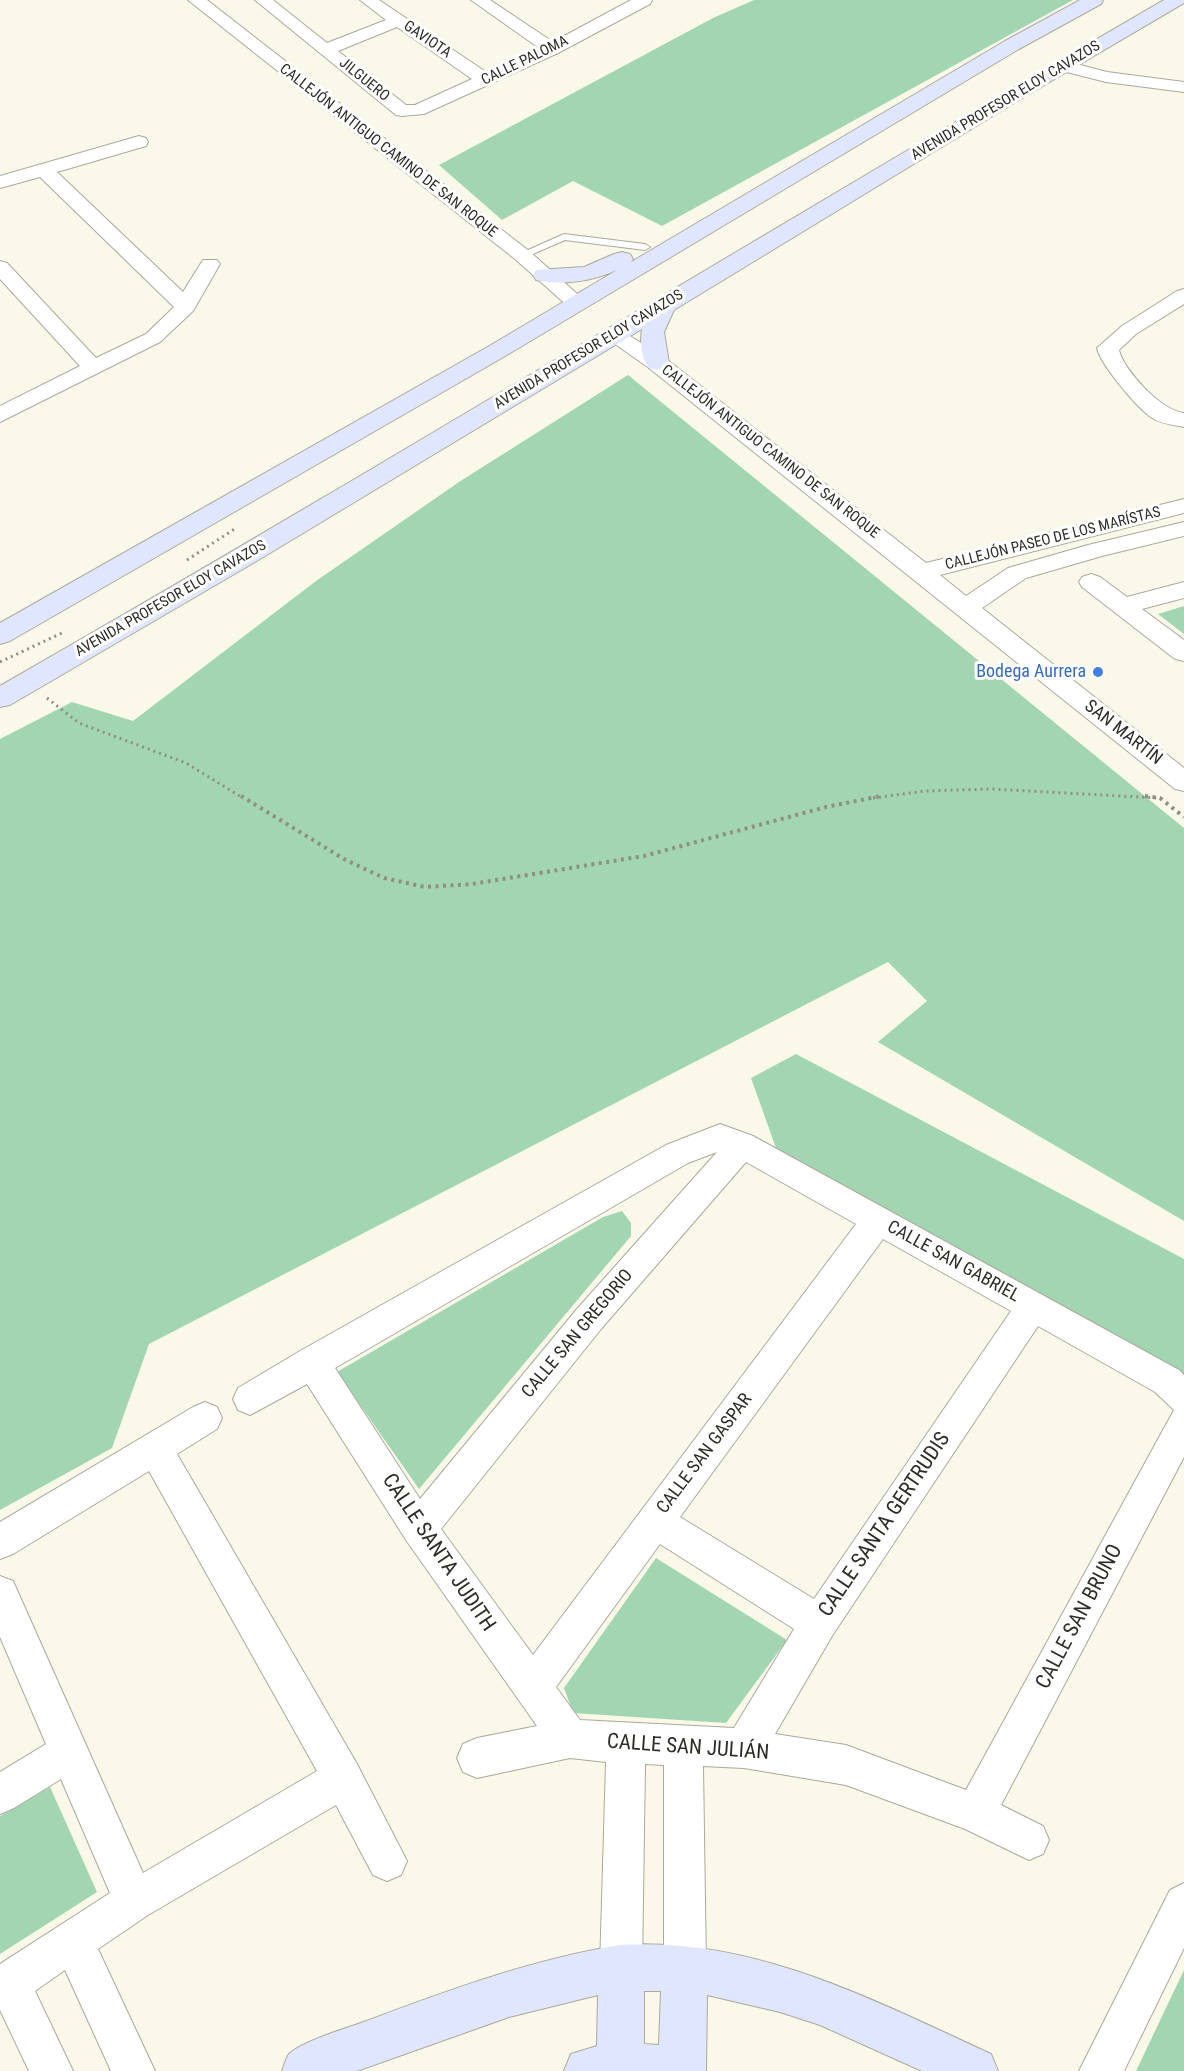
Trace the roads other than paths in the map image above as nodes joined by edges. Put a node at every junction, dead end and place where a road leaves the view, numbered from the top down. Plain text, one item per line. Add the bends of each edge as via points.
1 (196, 0) edge
2 (263, 0) edge
3 (368, 0) edge
4 (479, 0) edge
5 (644, 0) edge
6 (1094, 0) edge
7 (1177, 0) edge
8 (398, 21) junction
9 (552, 49) junction
10 (327, 50) junction
11 (1072, 61) junction
12 (1184, 76) edge
13 (486, 80) junction
14 (1184, 87) edge
15 (402, 111) joint
16 (139, 142) dead end
17 (44, 170) junction
18 (0, 182) edge
19 (725, 215) junction
20 (687, 238) junction
21 (645, 247) junction
22 (522, 255) junction
23 (210, 264) dead end
24 (0, 267) edge
25 (544, 275) junction
26 (1182, 301) edge
27 (577, 304) junction
28 (666, 304) junction
29 (186, 308) junction
30 (597, 325) junction
31 (516, 342) junction
32 (552, 348) junction
33 (657, 363) junction
34 (93, 368) junction
35 (0, 415) edge
36 (1177, 419) edge
37 (435, 442) junction
38 (1181, 522) edge
39 (921, 572) junction
40 (1091, 582) dead end
41 (1184, 590) edge
42 (1121, 607) junction
43 (966, 609) junction
44 (0, 635) edge
45 (1184, 653) edge
46 (0, 698) edge
47 (1184, 782) edge
48 (731, 1141) junction
49 (878, 1220) junction
50 (1032, 1307) junction
51 (312, 1362) junction
52 (250, 1399) dead end
53 (1184, 1405) edge
54 (205, 1418) dead end
55 (155, 1448) junction
56 (656, 1521) junction
57 (419, 1528) junction
58 (0, 1542) edge
59 (0, 1594) edge
60 (819, 1623) junction
61 (532, 1688) junction
62 (570, 1739) junction
63 (626, 1744) junction
64 (683, 1746) junction
65 (744, 1748) junction
66 (68, 1753) junction
67 (477, 1758) dead end
68 (343, 1778) junction
69 (0, 1794) edge
70 (975, 1813) junction
71 (1029, 1840) dead end
72 (387, 1861) dead end
73 (134, 1902) junction
74 (1184, 1904) edge
75 (73, 1940) junction
76 (621, 1968) junction
77 (685, 1968) junction
78 (5, 1986) edge
79 (604, 2069) edge
80 (51, 2071) edge
81 (133, 2071) edge
82 (306, 2071) edge
83 (682, 2071) edge
84 (974, 2071) edge
85 (1101, 2071) edge

1 - 22 street, CALLEJÓN ANTIGUO CAMINO DE SAN ROQUE
2 - 10 street, JILGUERO
3 - 8 street, GAVIOTA
4 - 9 street
5 - 9 street, CALLE PALOMA via 608,10
6 - 19 main road
7 - 11 main road, AVENIDA PROFESOR ELOY CAVAZOS
8 - 10 street
8 - 13 street, GAVIOTA
9 - 13 street, CALLE PALOMA
10 - 15 street, JILGUERO
11 - 12 street
11 - 14 street via 1106,77
11 - 28 main road, AVENIDA PROFESOR ELOY CAVAZOS
13 - 15 street, CALLE PALOMA via 418,110
16 - 17 street
17 - 18 street
17 - 29 street
19 - 20 main road
19 - 21 main road via 690,222
20 - 27 main road
20 - 30 main road via 687,257 610,303
21 - 22 lane via 564,237
21 - 25 main road via 600,272
22 - 25 street, CALLEJÓN ANTIGUO CAMINO DE SAN ROQUE
23 - 29 street
24 - 34 street
25 - 27 street, CALLEJÓN ANTIGUO CAMINO DE SAN ROQUE
26 - 36 street via 1129,330 1108,348 1152,409
27 - 30 main road
27 - 31 main road
28 - 30 main road, AVENIDA PROFESOR ELOY CAVAZOS
28 - 33 main road via 655,323 651,342
29 - 34 street via 153,338
30 - 31 main road via 536,334
30 - 32 main road via 570,345
30 - 33 street, CALLEJÓN ANTIGUO CAMINO DE SAN ROQUE
30 - 37 main road, AVENIDA PROFESOR ELOY CAVAZOS
31 - 32 main road via 543,339
31 - 44 main road
32 - 37 main road via 462,410
33 - 39 street, CALLEJÓN ANTIGUO CAMINO DE SAN ROQUE
34 - 35 street
37 - 46 main road, AVENIDA PROFESOR ELOY CAVAZOS
38 - 39 street, CALLEJÓN PASEO DE LOS MARÍSTAS via 1155,513
38 - 43 street, CALLEJÓN PASEO DE LOS MARÍSTAS via 1017,573
39 - 43 street, SAN MARTÍN
40 - 42 street
41 - 42 street
42 - 45 street
43 - 47 street, SAN MARTÍN
48 - 49 street, CALLE SAN GABRIEL
48 - 51 street via 676,1154
48 - 57 street, CALLE SAN GREGORIO
49 - 50 street, CALLE SAN GABRIEL
49 - 56 street, CALLE SAN GASPAR
50 - 53 street, CALLE SAN GABRIEL via 1167,1381
50 - 60 street, CALLE SANTA GERTRUDIS
51 - 52 street
51 - 57 street, CALLE SANTA JUDITH
53 - 70 street, CALLE SAN BRUNO
54 - 55 street
55 - 58 street
55 - 68 street
56 - 60 street
56 - 61 street, CALLE SAN GASPAR
57 - 61 street, CALLE SANTA JUDITH
59 - 66 street
60 - 65 street, CALLE SANTA GERTRUDIS
61 - 62 street, CALLE SANTA JUDITH
62 - 63 street, CALLE SAN JULIÁN
62 - 67 street, CALLE SAN JULIÁN
63 - 64 street, CALLE SAN JULIÁN
63 - 76 street
64 - 65 street, CALLE SAN JULIÁN
64 - 77 street
65 - 70 street, CALLE SAN JULIÁN via 846,1765
66 - 69 street
66 - 73 street
68 - 72 street
68 - 73 street
70 - 71 street, CALLE SAN JULIÁN
73 - 75 street
74 - 85 street
75 - 78 street
75 - 81 street
76 - 77 main road
76 - 79 main road
76 - 82 main road via 515,1990 329,2058
77 - 83 main road
77 - 84 main road via 789,1992 856,2016
78 - 80 street
79 - 83 main road

